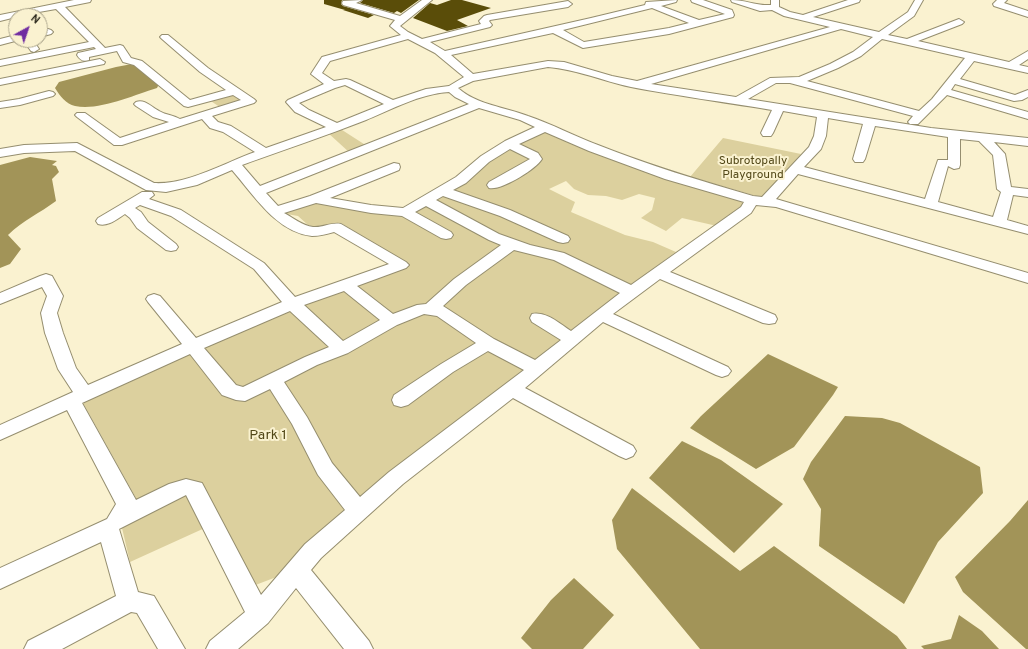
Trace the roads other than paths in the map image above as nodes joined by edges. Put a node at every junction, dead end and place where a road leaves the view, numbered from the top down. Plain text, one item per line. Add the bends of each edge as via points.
1 (87, 0) edge
2 (358, 0) edge
3 (428, 0) edge
4 (638, 0) edge
5 (673, 0) edge
6 (695, 0) edge
7 (735, 0) edge
8 (856, 0) edge
9 (919, 0) edge
10 (1003, 0) edge
11 (565, 2) edge
12 (775, 3) edge
13 (650, 5) junction
14 (58, 6) junction
15 (1028, 14) edge
16 (0, 18) edge
17 (401, 18) junction
18 (803, 18) junction
19 (592, 21) junction
20 (959, 22) dead end
21 (700, 24) junction
22 (839, 27) junction
23 (553, 29) junction
24 (880, 36) junction
25 (165, 37) dead end
26 (623, 38) junction
27 (414, 39) junction
28 (908, 42) junction
29 (101, 52) junction
30 (444, 54) junction
31 (1028, 54) edge
32 (972, 57) junction
33 (85, 58) dead end
34 (0, 63) edge
35 (1010, 66) junction
36 (1028, 70) edge
37 (0, 73) edge
38 (470, 78) junction
39 (953, 80) junction
40 (11, 81) junction
41 (794, 81) junction
42 (0, 82) edge
43 (332, 85) junction
44 (638, 85) junction
45 (452, 89) junction
46 (944, 90) junction
47 (0, 91) edge
48 (235, 91) junction
49 (1028, 93) edge
50 (49, 94) dead end
51 (737, 101) junction
52 (140, 104) dead end
53 (478, 104) junction
54 (0, 105) edge
55 (394, 106) junction
56 (779, 107) junction
57 (823, 114) junction
58 (80, 115) dead end
59 (204, 115) junction
60 (921, 115) junction
61 (1028, 116) edge
62 (870, 122) junction
63 (179, 123) junction
64 (336, 127) junction
65 (545, 127) junction
66 (907, 128) junction
67 (767, 134) dead end
68 (954, 135) junction
69 (983, 138) junction
70 (1028, 142) edge
71 (509, 144) junction
72 (0, 153) edge
73 (265, 153) junction
74 (860, 159) dead end
75 (234, 164) junction
76 (394, 167) dead end
77 (795, 169) junction
78 (494, 185) dead end
79 (159, 188) junction
80 (1004, 189) dead end
81 (258, 191) junction
82 (441, 191) junction
83 (1028, 193) edge
84 (315, 199) junction
85 (426, 200) junction
86 (758, 201) junction
87 (132, 204) junction
88 (930, 204) junction
89 (275, 212) junction
90 (404, 212) junction
91 (103, 221) dead end
92 (999, 222) junction
93 (1028, 230) edge
94 (446, 235) dead end
95 (563, 239) dead end
96 (512, 244) junction
97 (171, 247) dead end
98 (658, 273) junction
99 (1028, 278) edge
100 (345, 284) junction
101 (632, 292) junction
102 (0, 298) edge
103 (154, 299) dead end
104 (292, 304) junction
105 (431, 309) junction
106 (602, 315) junction
107 (538, 318) dead end
108 (769, 319) dead end
109 (391, 321) junction
110 (572, 339) junction
111 (488, 343) junction
112 (193, 345) junction
113 (342, 349) junction
114 (537, 369) junction
115 (722, 371) dead end
116 (273, 380) junction
117 (512, 389) junction
118 (78, 398) junction
119 (401, 400) dead end
120 (0, 433) edge
121 (626, 451) dead end
122 (359, 511) junction
123 (115, 523) junction
124 (297, 571) junction
125 (0, 580) edge
126 (129, 601) junction
127 (259, 615) junction
128 (37, 649) edge
129 (172, 649) edge
130 (219, 649) edge
131 (360, 649) edge

1 - 14 street
2 - 17 street via 346,3
3 - 17 street
4 - 13 street
5 - 13 street
6 - 21 street via 730,14 728,17
7 - 12 street via 760,8
8 - 18 street
9 - 24 street via 912,14
10 - 15 street via 996,4
11 - 19 street
11 - 27 street via 487,18 484,21 487,25
12 - 18 street via 775,8 780,11
13 - 19 street
13 - 21 street
14 - 16 street via 12,20
14 - 29 street
17 - 27 street via 395,26
18 - 22 street
19 - 23 street
19 - 26 street
20 - 28 street
21 - 26 street
22 - 24 street
22 - 44 street
23 - 26 street via 583,45
23 - 30 street
24 - 28 street
24 - 41 street via 857,54
25 - 48 street via 204,70
27 - 30 street
27 - 43 street via 326,59 316,74
28 - 32 street
29 - 33 street via 82,55
29 - 34 street
29 - 40 street
29 - 48 street via 120,48 127,60 138,63 188,104
30 - 38 street
31 - 35 street
32 - 35 street
32 - 39 street
35 - 36 street
37 - 40 street via 11,73
38 - 44 street via 553,64
38 - 45 street
39 - 46 street
39 - 49 street via 1014,98
40 - 42 street
40 - 47 street via 14,88
41 - 51 street via 774,80
41 - 60 street
43 - 55 street via 346,82
43 - 64 street via 292,102 300,109
44 - 51 street
45 - 53 street
45 - 55 street via 427,92
46 - 60 street
46 - 61 street
48 - 59 street via 250,101
50 - 54 street
51 - 56 street
52 - 63 street via 157,115 169,117
53 - 65 street
53 - 81 street
55 - 64 street
56 - 57 street
56 - 67 street
57 - 62 street
57 - 77 street via 815,149
58 - 63 street via 118,142
59 - 63 street
59 - 73 street via 214,125 227,129
60 - 66 street
62 - 66 street
62 - 74 street
64 - 73 street
65 - 71 street
65 - 86 street via 593,148 670,176
66 - 68 street
68 - 69 street
68 - 88 street via 948,164
69 - 70 street
69 - 80 street via 999,154
71 - 78 street via 536,159
71 - 82 street via 485,159 461,180
72 - 79 street via 24,149 77,147 140,182
73 - 75 street
75 - 79 street via 192,182
75 - 81 street
76 - 84 street
77 - 86 street
77 - 88 street
79 - 87 street
81 - 89 street
82 - 85 street
82 - 95 street via 505,213
83 - 92 street via 1007,193
84 - 89 street
84 - 90 street
85 - 90 street
85 - 96 street via 478,229
86 - 98 street
86 - 99 street via 784,205
87 - 91 street
87 - 97 street via 142,225
87 - 104 street via 176,213 259,266
88 - 92 street
89 - 100 street via 304,229 317,232 336,226 401,265
90 - 94 street
92 - 93 street
96 - 101 street via 559,256
96 - 105 street via 460,282
98 - 101 street
98 - 108 street
100 - 104 street
100 - 109 street
101 - 106 street
102 - 118 street via 46,279 55,296 49,313 54,333
103 - 112 street
104 - 112 street
104 - 113 street
105 - 109 street via 423,309
105 - 111 street via 441,311
106 - 110 street
106 - 115 street
107 - 110 street
109 - 113 street
110 - 114 street
111 - 114 street
111 - 119 street
112 - 116 street via 229,390 245,394
112 - 118 street
113 - 116 street
114 - 117 street
116 - 122 street via 325,468
117 - 121 street
117 - 122 street via 396,478
118 - 120 street
118 - 123 street via 127,504
122 - 124 street via 313,551
123 - 125 street
123 - 126 street
123 - 127 street via 177,490 194,488
124 - 127 street
124 - 131 street
126 - 128 street
126 - 129 street via 145,604
127 - 130 street

